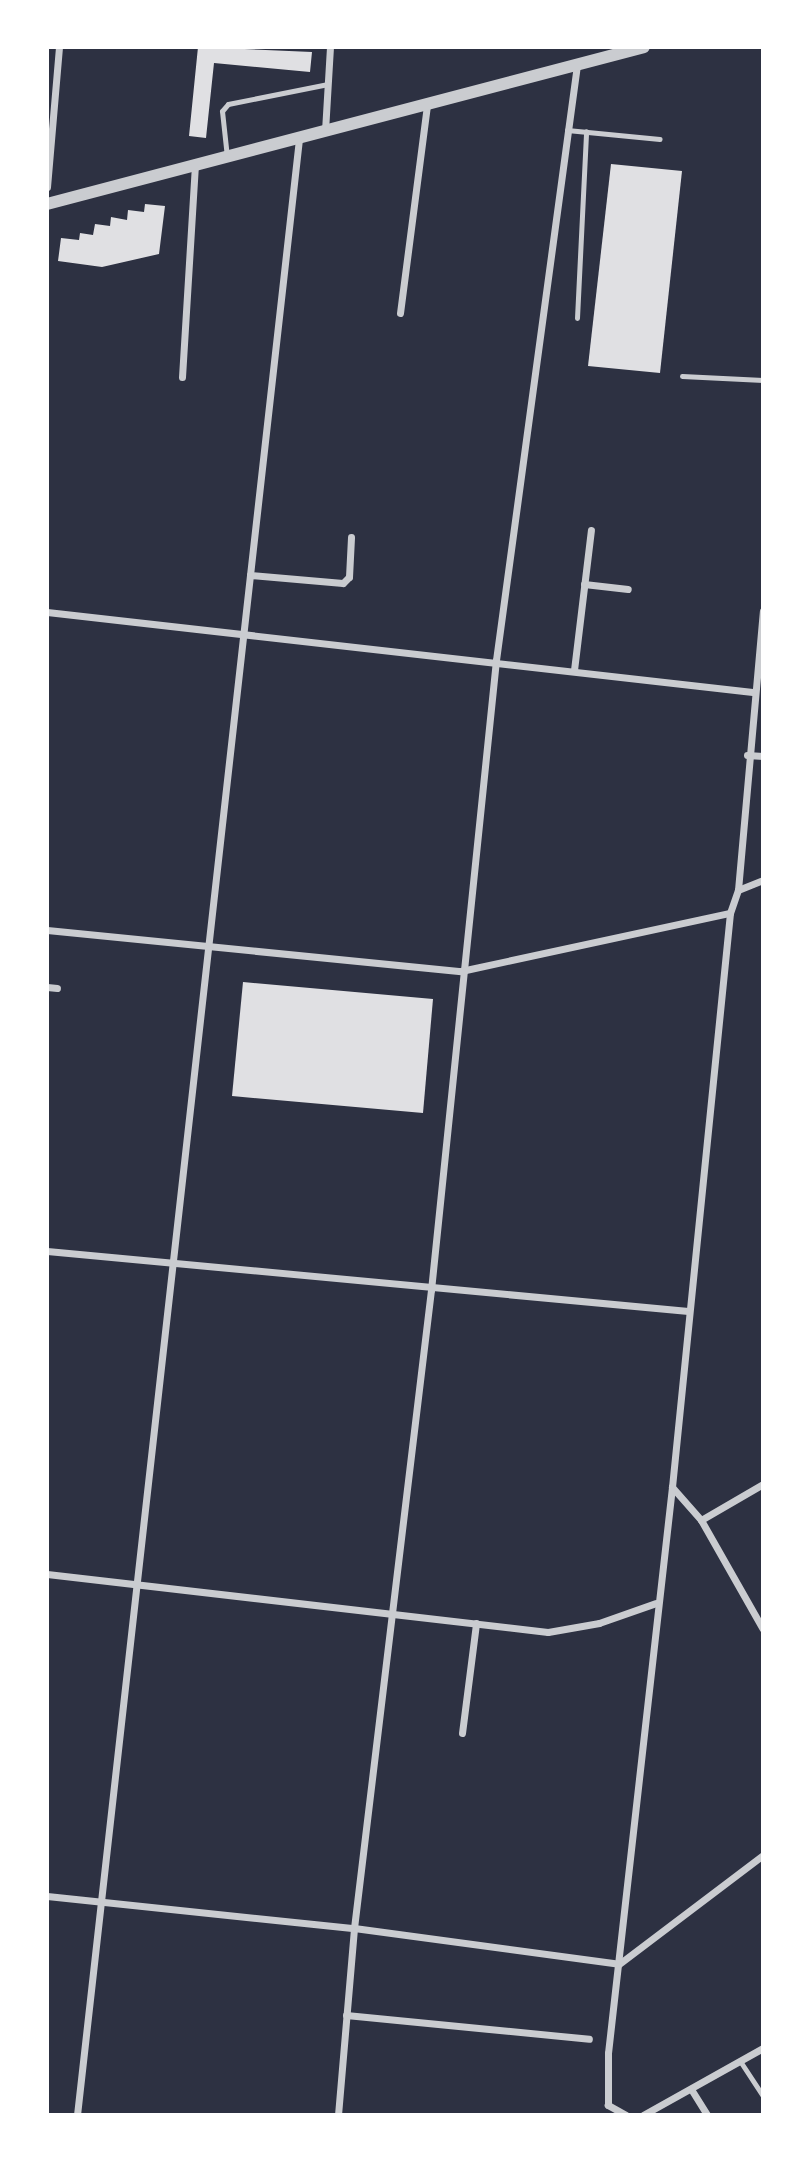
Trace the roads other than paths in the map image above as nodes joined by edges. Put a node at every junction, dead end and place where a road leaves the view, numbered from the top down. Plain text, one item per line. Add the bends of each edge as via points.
1 (59, 47) edge
2 (330, 47) edge
3 (644, 47) edge
4 (577, 65) junction
5 (328, 83) junction
6 (427, 104) junction
7 (567, 130) junction
8 (325, 131) junction
9 (586, 131) junction
10 (299, 138) junction
11 (660, 139) dead end
12 (226, 157) junction
13 (195, 165) junction
14 (47, 187) edge
15 (47, 204) edge
16 (400, 313) dead end
17 (577, 318) dead end
18 (682, 376) dead end
19 (182, 377) dead end
20 (763, 380) edge
21 (591, 530) dead end
22 (351, 537) dead end
23 (250, 575) junction
24 (584, 584) junction
25 (628, 589) dead end
26 (763, 611) edge
27 (47, 612) edge
28 (243, 633) junction
29 (496, 660) junction
30 (573, 670) junction
31 (752, 692) junction
32 (747, 755) junction
33 (763, 756) edge
34 (763, 880) edge
35 (738, 890) junction
36 (730, 913) junction
37 (47, 930) edge
38 (211, 946) junction
39 (461, 971) junction
40 (47, 987) edge
41 (57, 988) dead end
42 (47, 1251) edge
43 (174, 1262) junction
44 (431, 1290) junction
45 (688, 1311) junction
46 (763, 1484) edge
47 (672, 1486) junction
48 (701, 1520) junction
49 (47, 1574) edge
50 (139, 1582) junction
51 (656, 1603) junction
52 (394, 1614) junction
53 (476, 1623) junction
54 (763, 1629) edge
55 (462, 1733) dead end
56 (763, 1855) edge
57 (47, 1896) edge
58 (102, 1902) junction
59 (354, 1928) junction
60 (619, 1964) junction
61 (346, 2015) junction
62 (589, 2039) dead end
63 (763, 2048) edge
64 (740, 2061) junction
65 (691, 2089) junction
66 (763, 2096) edge
67 (77, 2115) edge
68 (338, 2115) edge
69 (626, 2115) edge
70 (643, 2115) edge
71 (707, 2115) edge

1 - 14 street
2 - 5 street
3 - 4 street
4 - 6 street
4 - 7 street
5 - 8 street
5 - 12 lane via 228,104 222,111
6 - 8 street
6 - 16 street
7 - 9 lane
7 - 29 street
8 - 10 street
9 - 11 lane
9 - 17 lane
10 - 12 street
10 - 23 street
12 - 13 street
13 - 15 street
13 - 19 street
18 - 20 lane
21 - 24 street
22 - 23 street via 349,577 343,583
23 - 28 street
24 - 25 street
24 - 30 street
26 - 31 street
27 - 28 street
28 - 29 street
28 - 38 street
29 - 30 street
29 - 39 street
30 - 31 street
31 - 32 street
32 - 33 street
32 - 35 street
34 - 35 street
35 - 36 street
36 - 39 street
36 - 45 street
37 - 38 street
38 - 39 street
38 - 43 street
39 - 44 street
40 - 41 street
42 - 43 street
43 - 44 street
43 - 50 street
44 - 45 street
44 - 52 street
45 - 47 street
46 - 48 street
47 - 48 street
47 - 51 street
48 - 54 street
49 - 50 street
50 - 52 street
50 - 58 street
51 - 53 street via 572,1630 548,1632
51 - 60 street
52 - 53 street
52 - 59 street
53 - 55 street
56 - 60 street
57 - 58 street
58 - 59 street
58 - 67 street
59 - 60 street
59 - 61 street
60 - 69 street via 606,2094 614,2111
61 - 62 street
61 - 68 street
63 - 64 street
64 - 65 street
64 - 66 lane
65 - 70 street
65 - 71 street

